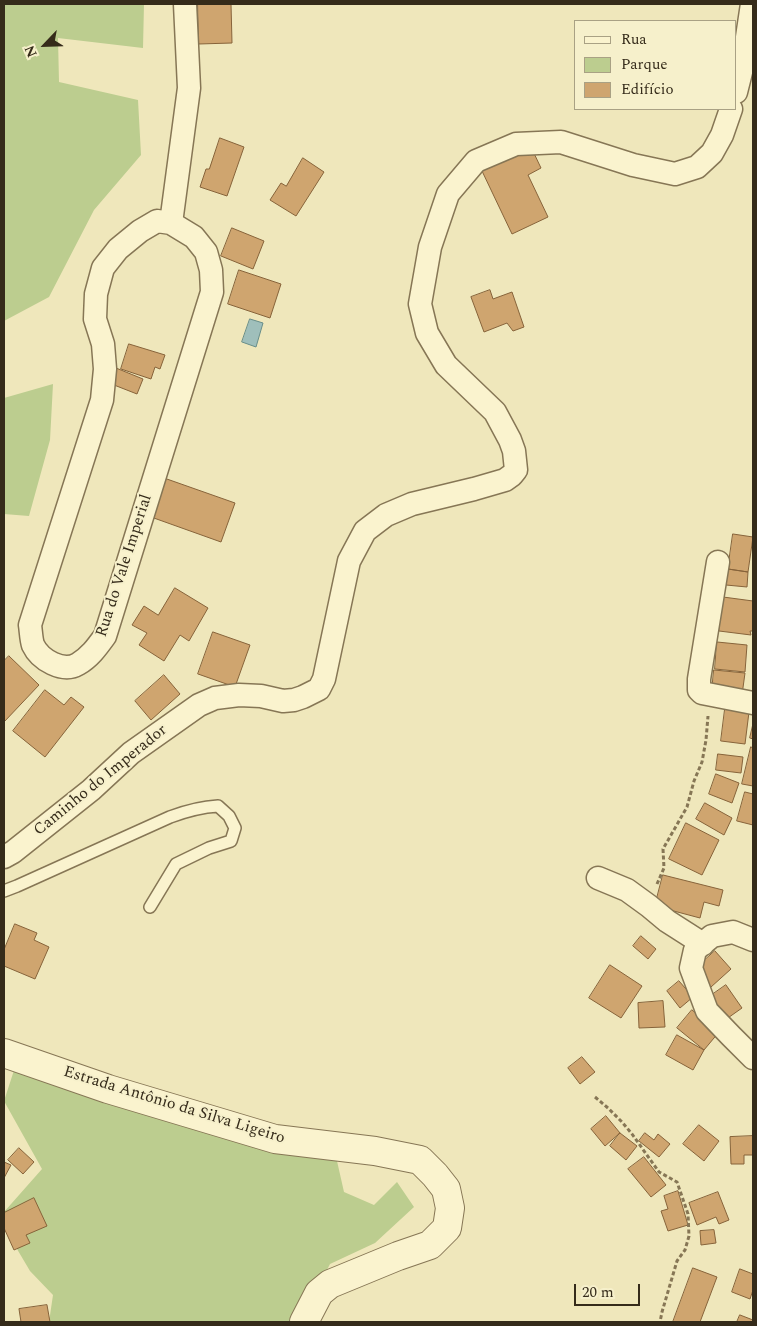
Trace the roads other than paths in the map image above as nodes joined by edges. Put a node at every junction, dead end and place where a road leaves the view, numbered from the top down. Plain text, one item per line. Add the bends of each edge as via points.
1 (185, 4) edge
2 (752, 4) edge
3 (737, 88) edge
4 (731, 110) edge
5 (171, 223) junction
6 (718, 562) dead end
7 (753, 703) edge
8 (4, 857) edge
9 (598, 878) dead end
10 (4, 891) edge
11 (150, 907) dead end
12 (753, 940) edge
13 (703, 944) junction
14 (4, 1053) edge
15 (753, 1058) edge
16 (304, 1322) edge

1 - 5 street via 189,88
2 - 3 street
4 - 8 street, Caminho do Imperador via 712,153 697,167 675,174 633,165 561,142 516,144 476,161 448,194 430,247 420,304 427,333 446,365 495,412 514,451 516,470 497,483 412,504 386,515 364,531 348,561 324,680 319,688 294,700 239,695 215,698 199,705 131,753 91,790
5 - 5 street, Rua do Vale Imperial via 157,221 140,230 102,268 95,319 103,344 102,400 30,625 34,645 44,658 61,668 77,665 105,636 212,292 206,252 194,237
6 - 7 street via 699,690
9 - 13 street via 627,890
10 - 11 lane via 192,809 218,806 229,816 235,828 231,841 176,864
12 - 13 street via 734,932 712,936
13 - 15 street via 695,950 691,968 707,1011
14 - 16 street, Estrada Antônio da Silva Ligeiro via 108,1089 275,1139 420,1160 446,1190 450,1208 447,1228 430,1245 330,1284 319,1293

